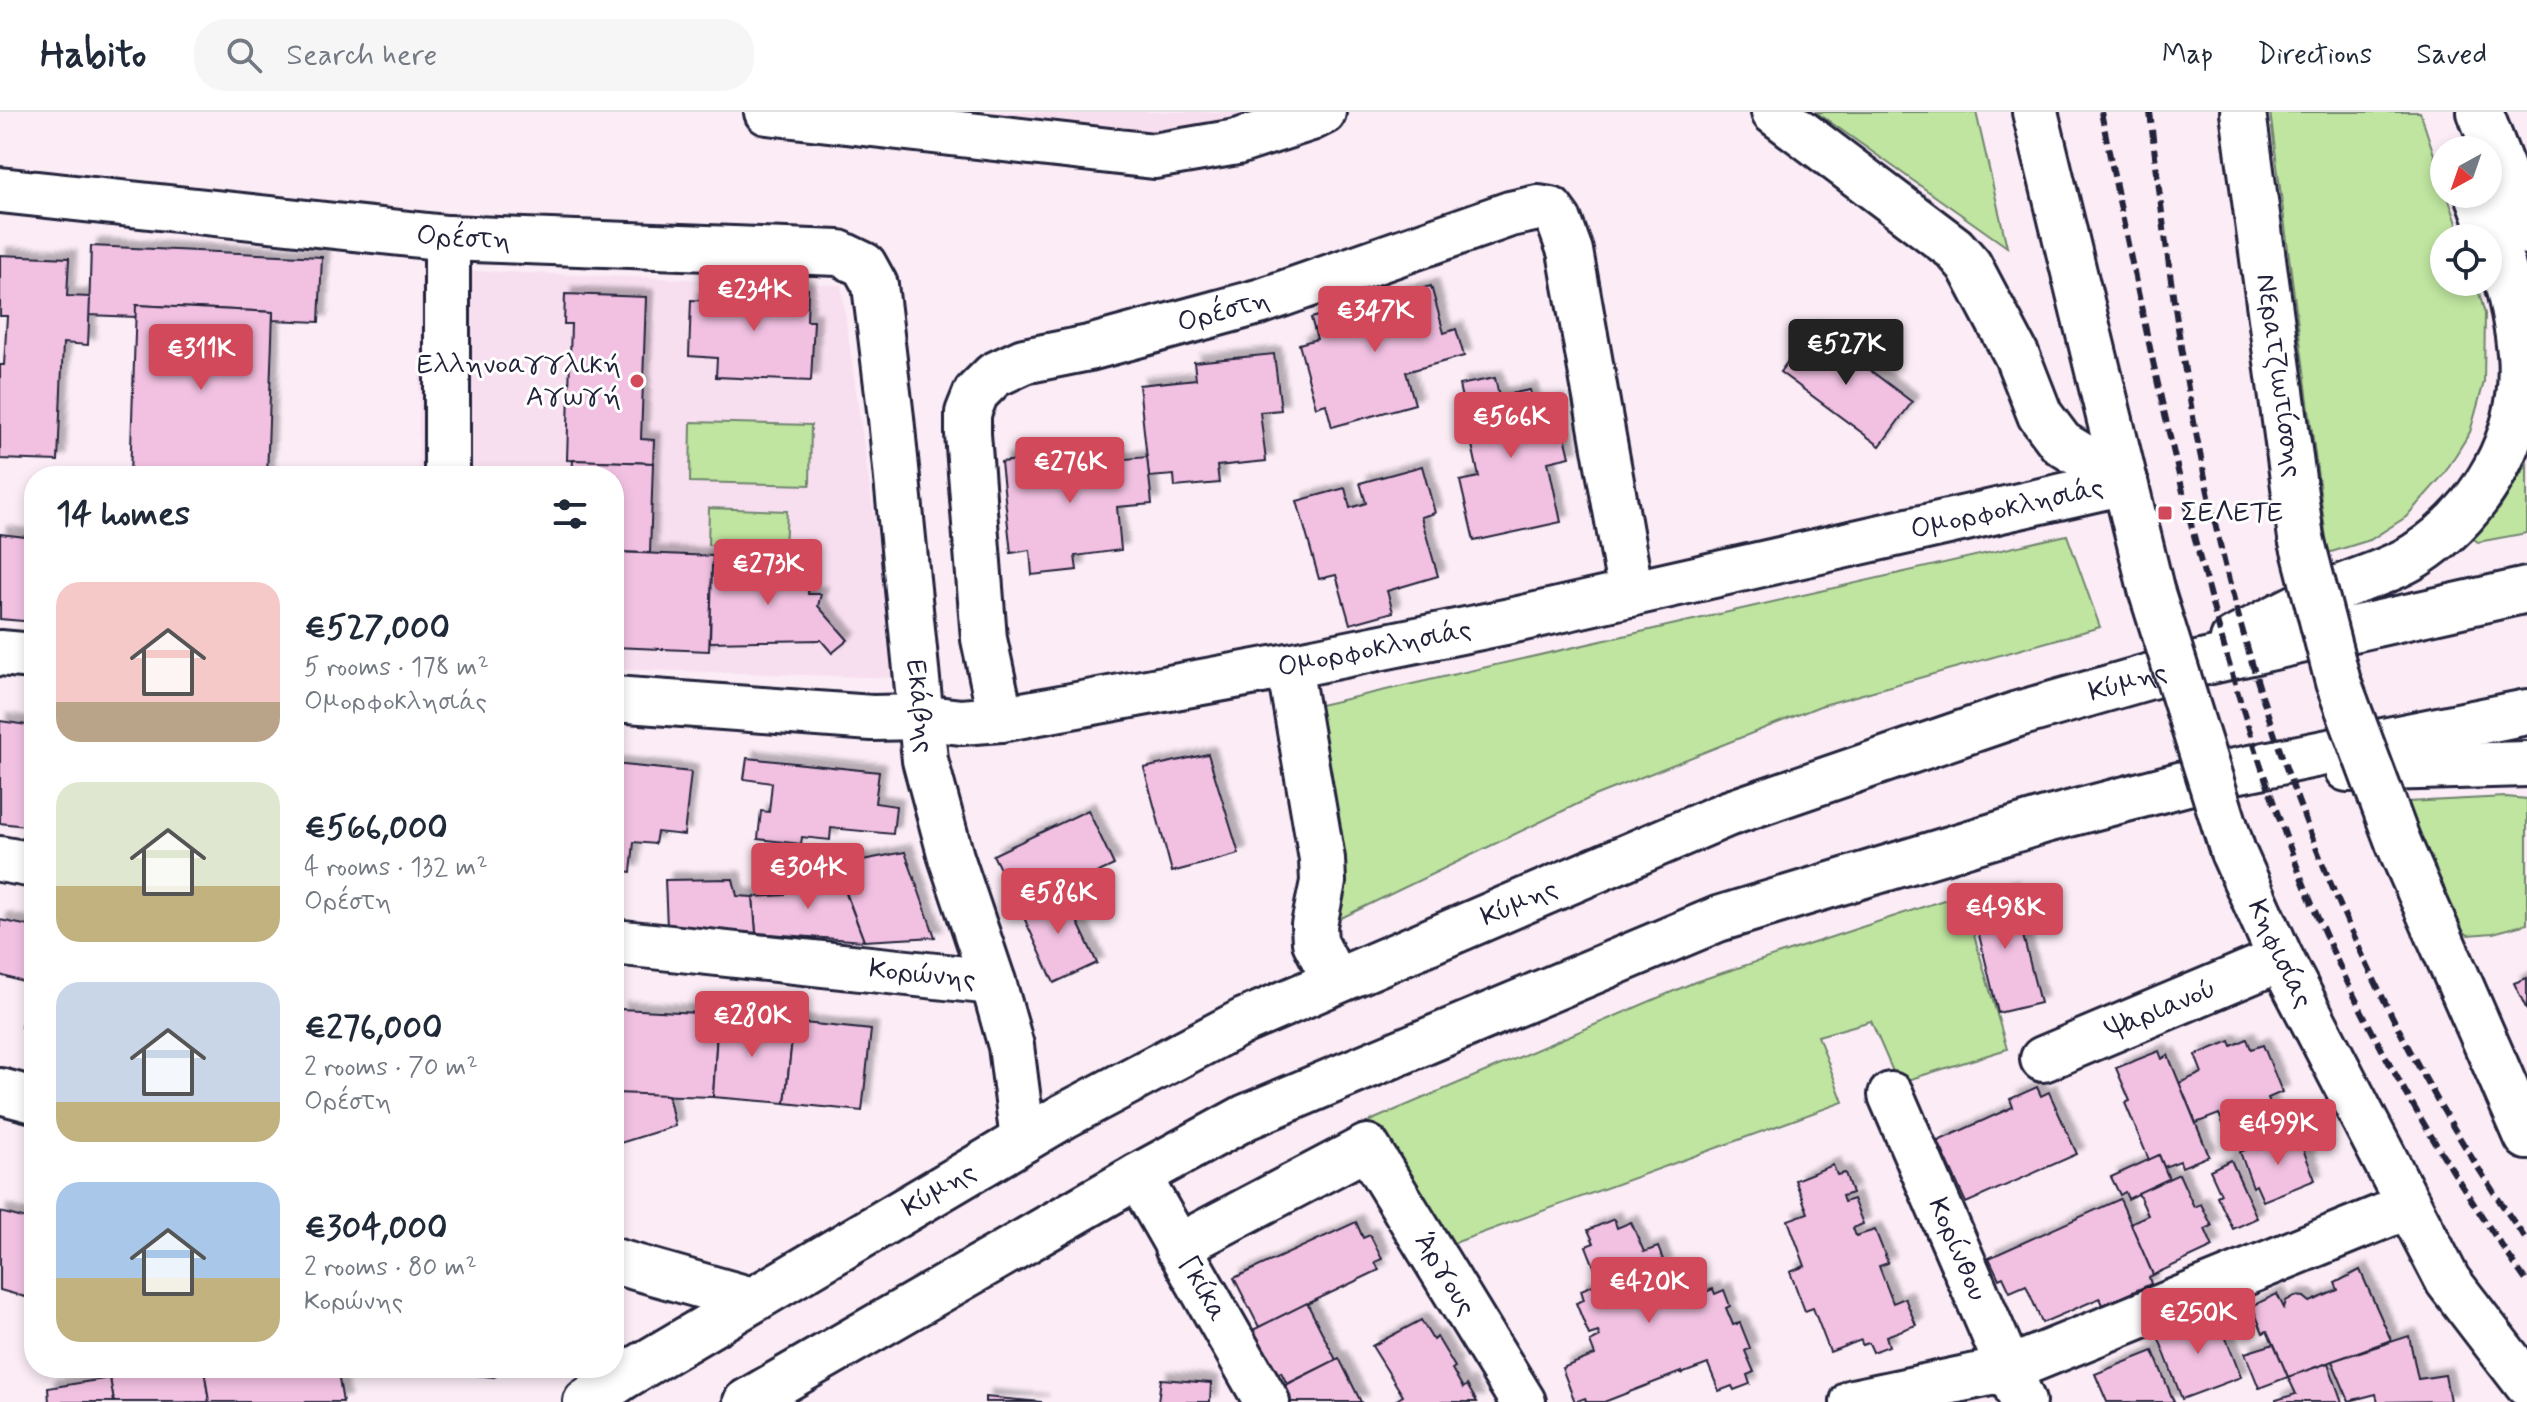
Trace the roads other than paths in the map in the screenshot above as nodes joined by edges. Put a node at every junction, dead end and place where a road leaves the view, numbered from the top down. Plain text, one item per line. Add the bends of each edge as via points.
1 (767, 112) edge
2 (1323, 112) edge
3 (1774, 112) edge
4 (2035, 112) edge
5 (2243, 112) edge
6 (2451, 112) edge
7 (2480, 112) edge
8 (2459, 136) edge
9 (0, 190) edge
10 (2482, 208) edge
11 (2527, 232) edge
12 (447, 238) junction
13 (864, 265) joint
14 (447, 466) edge
15 (2125, 482) junction
16 (2527, 590) edge
17 (1631, 594) junction
18 (0, 653) edge
19 (24, 655) edge
20 (1289, 666) junction
21 (2175, 669) junction
22 (624, 700) edge
23 (2527, 712) edge
24 (919, 717) junction
25 (1001, 719) junction
26 (2527, 764) edge
27 (2225, 773) junction
28 (0, 859) edge
29 (24, 863) edge
30 (624, 943) edge
31 (2281, 959) junction
32 (1335, 981) junction
33 (993, 982) junction
34 (2043, 1059) dead end
35 (0, 1091) edge
36 (1891, 1095) dead end
37 (24, 1097) edge
38 (2527, 1137) edge
39 (1023, 1140) junction
40 (1138, 1176) junction
41 (2409, 1206) junction
42 (1177, 1247) junction
43 (624, 1264) edge
44 (752, 1300) junction
45 (624, 1376) edge
46 (622, 1378) edge
47 (2527, 1384) edge
48 (2016, 1385) edge
49 (586, 1402) edge
50 (746, 1402) edge
51 (1267, 1402) edge
52 (1523, 1402) edge
53 (1853, 1402) edge

1 - 2 street via 1154,156 1237,142
3 - 15 street via 1954,248 1969,265 2017,356 2047,425 2061,443
4 - 15 street, Κηφισίας
5 - 38 street, Νερατζιωτίσσης, bridge via 2301,538 2338,682 2398,842
6 - 8 street
7 - 11 street
9 - 12 street, Ορέστη
10 - 21 street via 2515,314 2521,357 2519,395 2501,463 2462,517 2413,557 2319,596
12 - 13 street, Ορέστη via 839,253
12 - 14 street
13 - 24 street, Εκάβης via 877,300
15 - 17 street, Ομορφοκλησιάς
15 - 31 street, Κηφισίας, bridge via 2152,593 2233,852
16 - 21 street, Κύμης
17 - 20 street, Ομορφοκλησιάς
17 - 25 street, Ορέστη via 1570,251 1551,210 1538,208 1262,301 1024,361 994,375 976,393 968,413 968,434 984,639
18 - 19 street
20 - 25 street, Ομορφοκλησιάς
20 - 32 street via 1322,859 1315,942
21 - 32 street, Κύμης via 2018,714 1727,814
22 - 24 street, Ομορφοκλησιάς
23 - 27 street
24 - 25 street, Ομορφοκλησιάς
24 - 33 street, Εκάβης via 951,857
26 - 27 street
27 - 40 street via 2046,820 1718,919 1246,1117
28 - 29 street
30 - 33 street, Κορώνης
31 - 34 street, Ψαριανού
31 - 41 street, Κηφισίας
32 - 39 street, Κύμης via 1244,1021
33 - 39 street, Εκάβης via 1011,1046
35 - 37 street
36 - 48 street, Κορίνθου
39 - 44 street, Κύμης
40 - 42 street, Γκίκα
40 - 50 street
41 - 47 street, Κηφισίας via 2448,1281
41 - 48 street
42 - 51 street, Γκίκα
42 - 52 street, Άργους via 1367,1147
43 - 44 street
44 - 45 street, Κύμης
46 - 49 street, Κύμης
48 - 53 street

